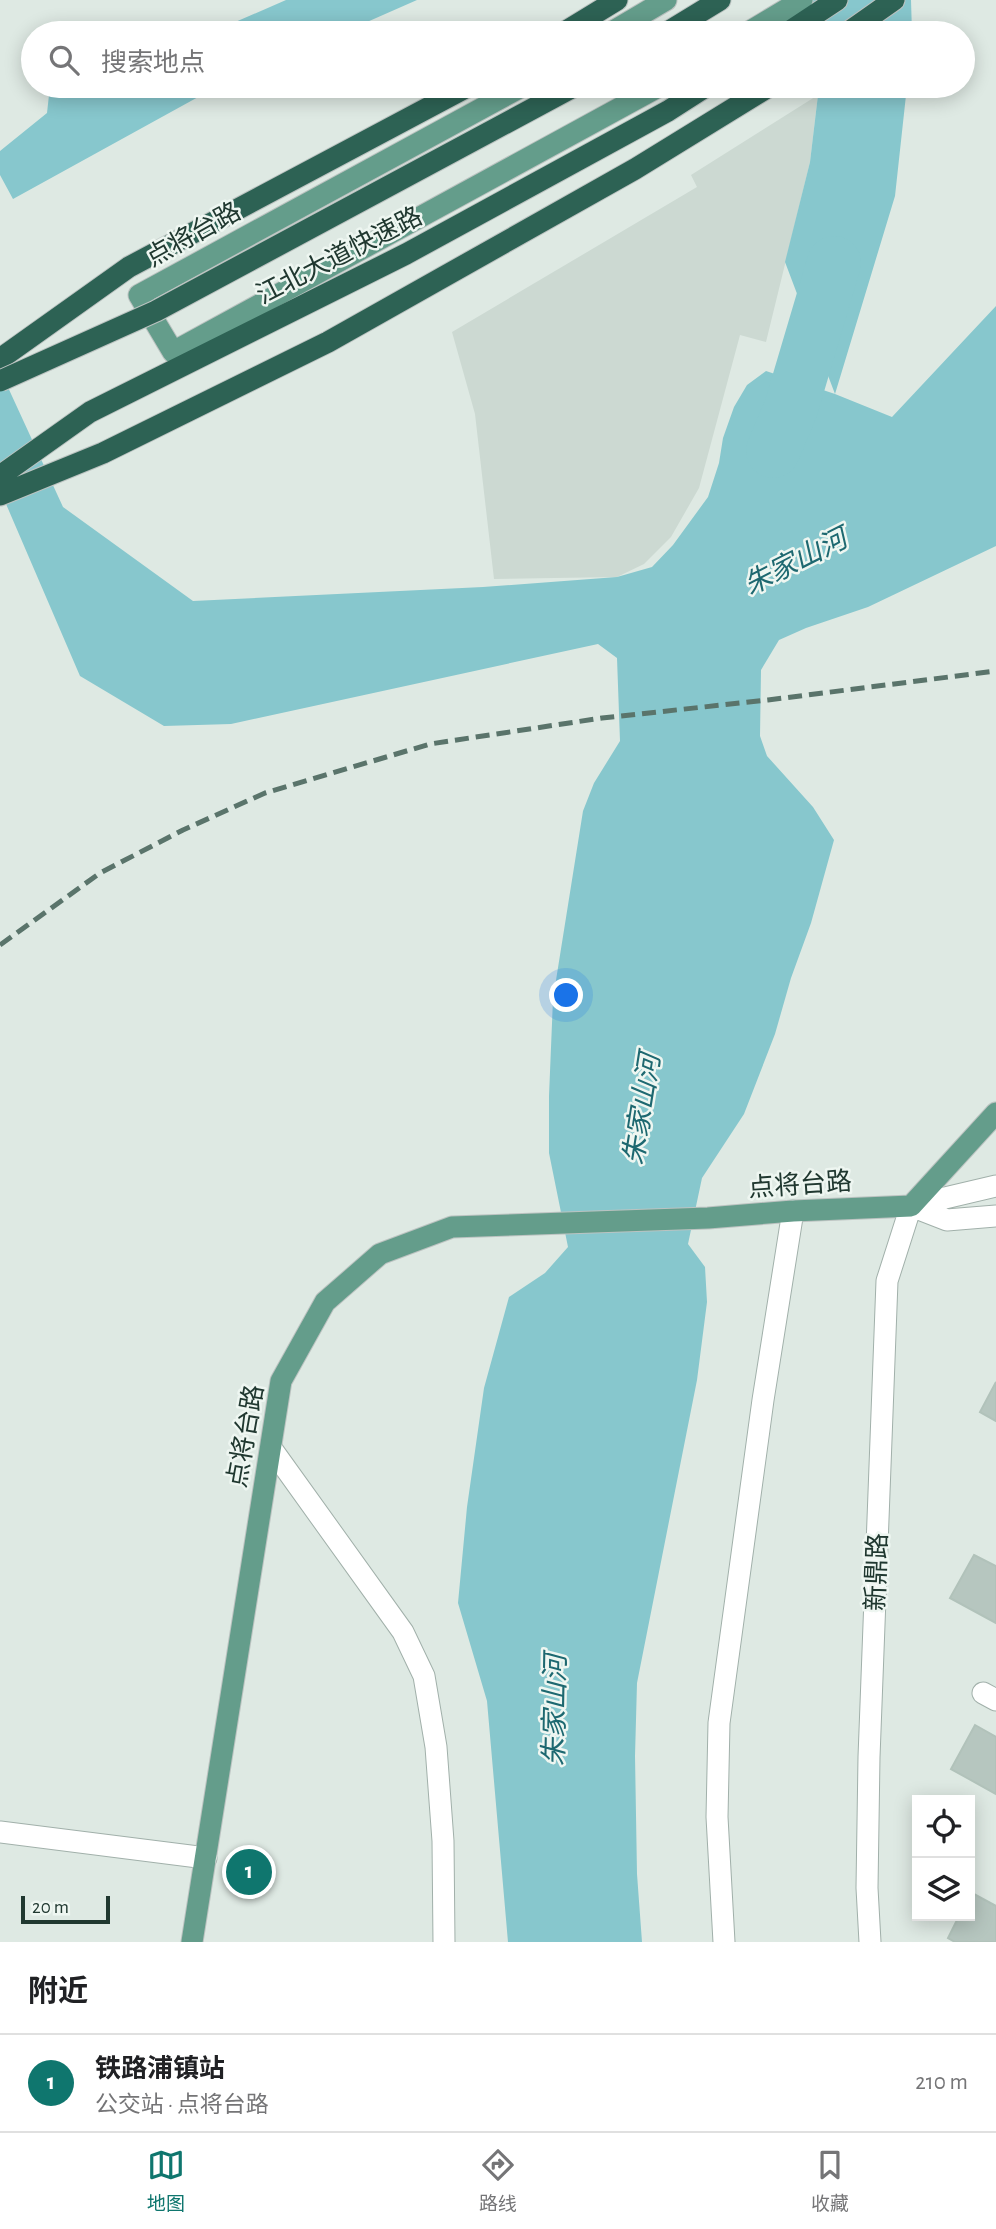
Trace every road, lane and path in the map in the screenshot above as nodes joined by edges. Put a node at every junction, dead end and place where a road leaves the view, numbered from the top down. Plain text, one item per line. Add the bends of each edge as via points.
1 (617, 0) edge
2 (666, 0) edge
3 (720, 0) edge
4 (836, 0) edge
5 (894, 0) edge
6 (800, 1) edge
7 (583, 21) edge
8 (630, 21) edge
9 (686, 21) edge
10 (767, 21) edge
11 (805, 21) edge
12 (864, 21) edge
13 (447, 98) edge
14 (501, 98) edge
15 (553, 98) edge
16 (638, 98) edge
17 (687, 98) edge
18 (750, 98) edge
19 (0, 359) edge
20 (0, 381) edge
21 (0, 476) edge
22 (0, 495) edge
23 (996, 1113) edge
24 (996, 1186) edge
25 (911, 1206) junction
26 (793, 1211) junction
27 (996, 1216) edge
28 (271, 1448) junction
29 (0, 1832) edge
30 (206, 1858) junction
31 (192, 1942) edge
32 (444, 1942) edge
33 (724, 1942) edge
34 (870, 1942) edge

1 - 7 highway
2 - 8 main road
3 - 9 highway
4 - 11 highway
5 - 12 highway
6 - 10 main road
13 - 19 highway via 129,267
14 - 16 main road, 点将台路 via 139,295 173,352
15 - 20 highway, 江北大道快速路, bridge via 156,311
17 - 21 highway, 江北大道快速路 via 406,254 90,412
18 - 22 highway via 635,169 328,342 103,453
23 - 25 main road
24 - 25 street
25 - 26 main road, 点将台路
25 - 27 street via 947,1220
25 - 34 street, 新鼎路 via 887,1281 869,1757
26 - 28 main road, 点将台路 via 708,1219 452,1227 380,1254 325,1302 282,1381
26 - 33 street via 719,1723
28 - 30 main road, 点将台路
28 - 32 street via 403,1632 424,1676 436,1747
29 - 30 street
30 - 31 main road, 点将台路

